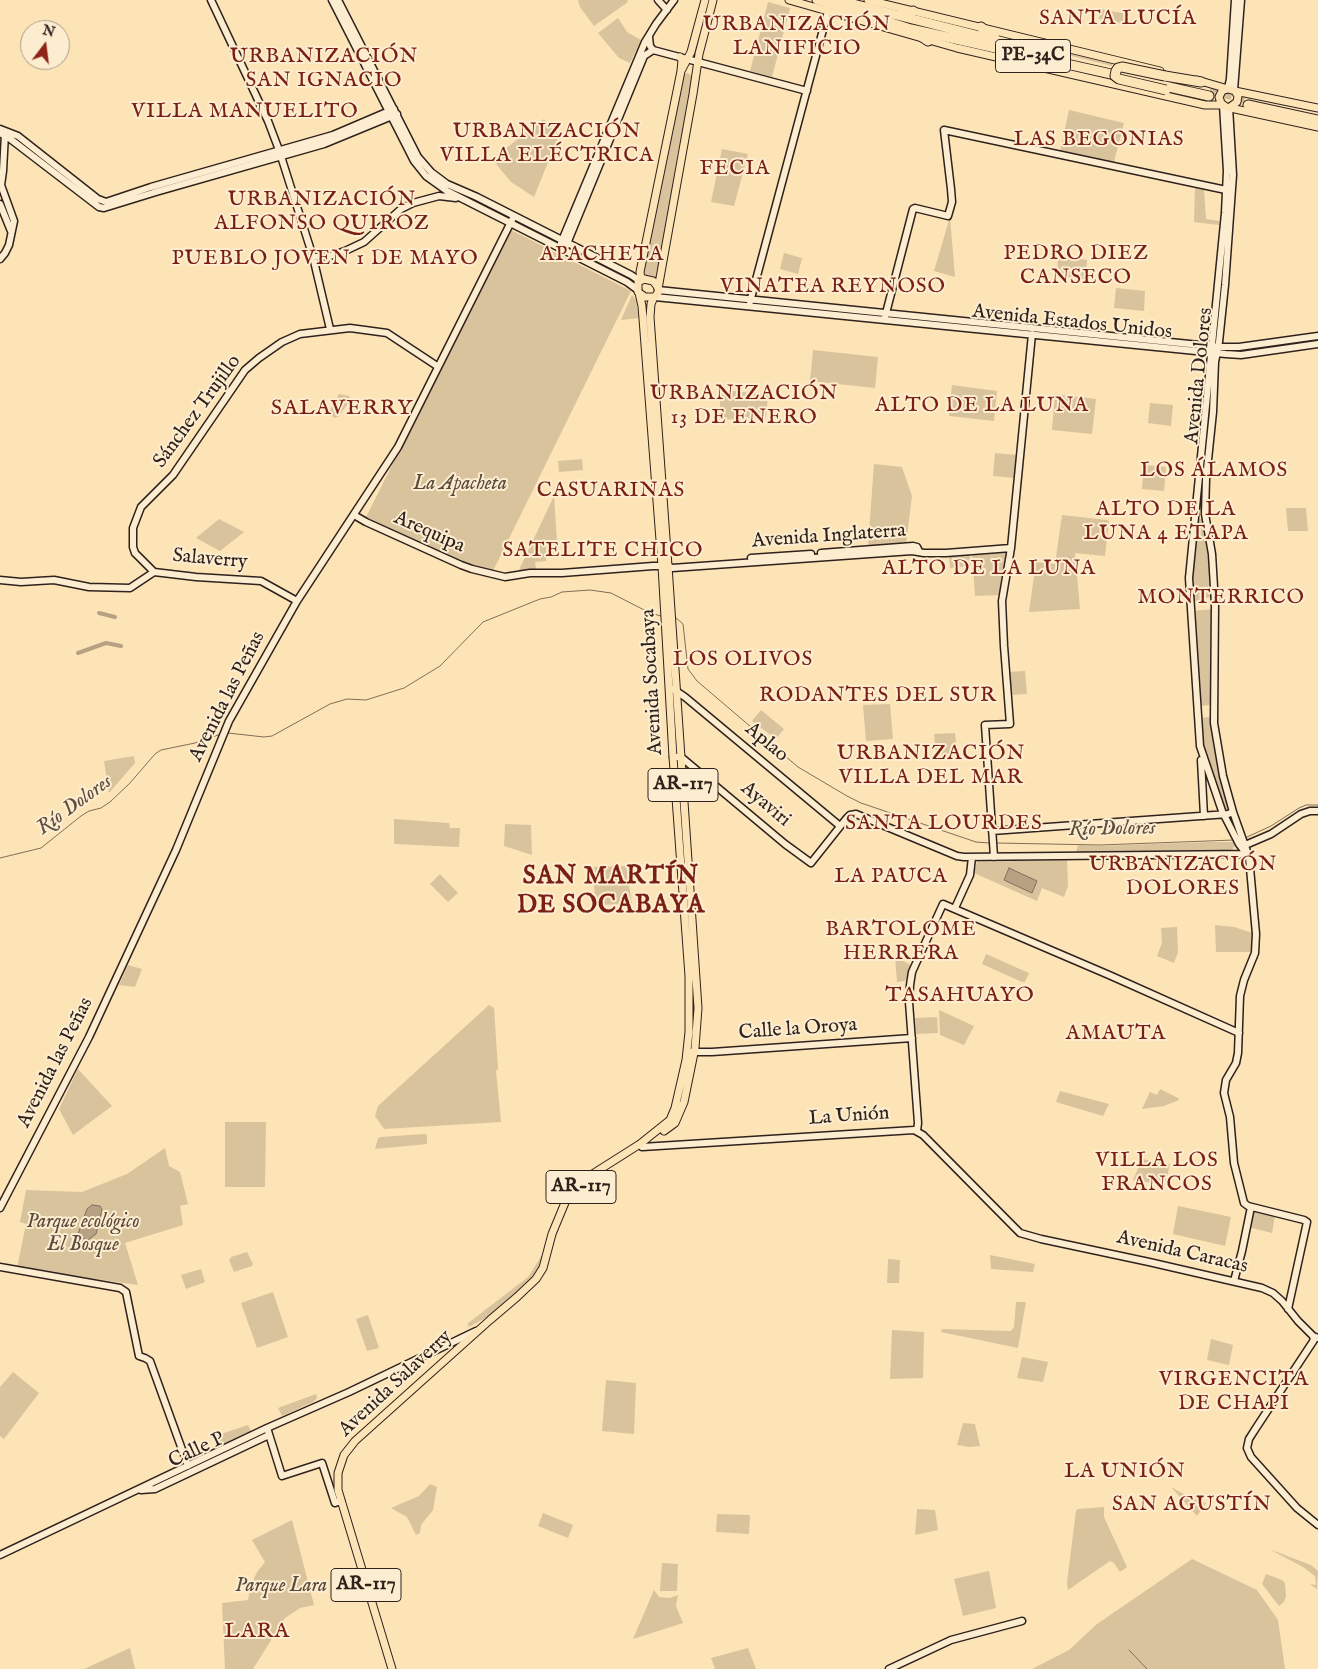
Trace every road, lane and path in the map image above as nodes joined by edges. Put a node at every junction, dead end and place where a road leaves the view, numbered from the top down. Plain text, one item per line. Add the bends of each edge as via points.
1 (211, 0) edge
2 (332, 0) edge
3 (338, 0) edge
4 (658, 0) edge
5 (674, 0) edge
6 (705, 0) edge
7 (713, 0) edge
8 (789, 0) edge
9 (817, 0) edge
10 (837, 0) edge
11 (868, 0) edge
12 (1235, 0) edge
13 (1241, 0) edge
14 (667, 10) junction
15 (828, 11) junction
16 (913, 11) junction
17 (897, 16) junction
18 (981, 27) junction
19 (911, 29) junction
20 (649, 37) junction
21 (928, 41) junction
22 (995, 44) junction
23 (653, 50) junction
24 (977, 52) junction
25 (680, 57) junction
26 (688, 59) junction
27 (698, 62) junction
28 (681, 72) junction
29 (696, 77) junction
30 (1207, 89) junction
31 (1231, 89) junction
32 (807, 91) junction
33 (1250, 103) junction
34 (1204, 105) junction
35 (1226, 106) junction
36 (1318, 108) edge
37 (393, 113) junction
38 (1318, 115) edge
39 (1318, 120) edge
40 (1318, 127) edge
41 (2, 132) edge
42 (280, 153) junction
43 (439, 187) junction
44 (457, 188) junction
45 (1226, 190) junction
46 (446, 191) junction
47 (439, 196) junction
48 (463, 199) junction
49 (0, 204) edge
50 (514, 216) junction
51 (510, 223) junction
52 (11, 231) junction
53 (565, 242) junction
54 (561, 249) junction
55 (313, 257) junction
56 (0, 259) edge
57 (640, 280) junction
58 (638, 292) junction
59 (657, 293) junction
60 (750, 302) junction
61 (885, 317) junction
62 (1033, 328) junction
63 (330, 329) junction
64 (1032, 336) junction
65 (1318, 336) edge
66 (1197, 344) junction
67 (1318, 344) edge
68 (1215, 350) junction
69 (1197, 352) junction
70 (437, 366) junction
71 (1204, 412) junction
72 (1213, 412) junction
73 (1203, 467) junction
74 (354, 515) junction
75 (1011, 548) junction
76 (665, 566) junction
77 (154, 572) junction
78 (0, 580) edge
79 (297, 601) junction
80 (673, 690) junction
81 (1200, 746) junction
82 (677, 757) junction
83 (1318, 811) edge
84 (1233, 812) junction
85 (1224, 814) junction
86 (1204, 816) junction
87 (840, 826) junction
88 (992, 831) junction
89 (1241, 842) junction
90 (993, 853) junction
91 (1248, 854) junction
92 (1224, 855) junction
93 (972, 857) junction
94 (955, 908) junction
95 (1238, 1033) junction
96 (912, 1038) junction
97 (691, 1052) junction
98 (916, 1131) junction
99 (641, 1146) junction
100 (1248, 1206) junction
101 (0, 1208) edge
102 (1020, 1233) joint
103 (0, 1267) edge
104 (1234, 1281) junction
105 (1288, 1309) junction
106 (490, 1320) junction
107 (480, 1328) junction
108 (1316, 1337) edge
109 (324, 1402) junction
110 (267, 1428) junction
111 (269, 1435) junction
112 (188, 1466) junction
113 (138, 1491) junction
114 (338, 1502) junction
115 (1318, 1525) edge
116 (0, 1555) edge
117 (1022, 1621) dead end
118 (392, 1669) edge
119 (889, 1669) edge

1 - 42 street
2 - 37 street
3 - 37 street
4 - 14 street
5 - 14 street
6 - 26 main road
7 - 27 main road, Avenida Socabaya
8 - 15 main road
9 - 19 highway, PE-34C
10 - 17 highway, PE-34C
11 - 16 main road
12 - 31 street
13 - 31 street
14 - 20 street
15 - 21 main road
15 - 32 street
16 - 17 highway
16 - 18 main road
17 - 22 highway, PE-34C
18 - 22 highway
18 - 30 main road via 1046,42
19 - 21 highway
19 - 22 highway, PE-34C
20 - 23 street
20 - 53 street via 599,148
21 - 24 main road
22 - 24 highway
22 - 30 highway, PE-34C
23 - 25 street
23 - 53 street via 644,56
24 - 34 main road
25 - 26 street
25 - 28 main road
26 - 27 street
26 - 28 main road
27 - 29 main road, Avenida Socabaya
27 - 32 street
28 - 29 main road via 689,72
28 - 57 main road
29 - 59 main road, Avenida Socabaya
30 - 30 highway, bridge via 1122,67 1118,68 1115,76 1200,97
30 - 31 main road
30 - 34 main road via 1212,88 1212,91
31 - 33 main road
31 - 35 main road via 1222,91 1219,97
31 - 35 main road via 1238,96 1237,102
32 - 60 street
33 - 35 main road
33 - 36 main road
33 - 38 highway
33 - 39 highway
33 - 40 main road
34 - 35 main road
35 - 45 street, Avenida Dolores
35 - 68 street, Avenida Dolores via 1233,176
37 - 42 street
37 - 43 street via 419,168
37 - 44 street via 423,165
41 - 42 street via 18,136 102,202
41 - 52 street via 1,185 14,221
42 - 55 street
43 - 46 street
43 - 47 street via 442,190
44 - 46 street
44 - 50 street
45 - 61 street via 944,130 952,202 948,216 913,209
45 - 68 street, Avenida Dolores
46 - 47 street
46 - 48 street
47 - 48 street
47 - 55 street via 406,206 353,248 330,256
48 - 51 street
49 - 52 street
50 - 51 street, Avenida las Peñas
50 - 53 street
51 - 54 street
51 - 70 street, Avenida las Peñas
52 - 56 street
53 - 54 street
53 - 57 street
54 - 58 street via 627,282
55 - 63 street
57 - 58 main road, AR-117
57 - 59 main road via 651,280 656,284
58 - 59 main road via 648,298
58 - 76 main road, Avenida Socabaya / AR-117 via 642,306
59 - 60 street, Avenida Estados Unidos
59 - 76 main road, Avenida Socabaya / AR-117 via 650,308 650,318
60 - 61 street, Avenida Estados Unidos
61 - 62 street, Avenida Estados Unidos
61 - 64 street, Avenida Estados Unidos
62 - 64 street
62 - 66 street, Avenida Estados Unidos
63 - 70 street, Sánchez Trujillo via 350,328 387,334
63 - 77 street, Sánchez Trujillo via 300,334 268,351 245,370 173,475 141,507 133,528 134,553
64 - 69 street, Avenida Estados Unidos
64 - 75 street
65 - 68 street
66 - 68 street, Avenida Estados Unidos
66 - 69 street via 1200,347
67 - 68 street via 1241,355
68 - 69 street, Avenida Estados Unidos
68 - 71 street, Avenida Dolores
68 - 72 street, Avenida Dolores
70 - 74 street, Avenida las Peñas via 400,442
71 - 72 street
71 - 73 street, Avenida Dolores
72 - 73 street, Avenida Dolores
73 - 81 street, Avenida Dolores via 1189,578
73 - 84 street, Avenida Dolores via 1215,604 1214,723
74 - 76 street, Arequipa via 461,565 505,577
74 - 79 street, Avenida las Peñas
75 - 76 street, Avenida Inglaterra via 924,553 917,547 908,546
75 - 88 street via 1002,601 1010,724 984,726
76 - 80 main road, Avenida Socabaya / AR-117
77 - 78 street, Salaverry via 130,588 89,587 54,580
77 - 79 street, Salaverry via 261,581
79 - 101 street, Avenida las Peñas via 224,735 176,850 89,1038
80 - 82 main road, Avenida Socabaya / AR-117
80 - 87 street, Aplao
81 - 85 street, Avenida Dolores
81 - 86 street, Avenida Dolores
82 - 87 street, Ayaviri via 811,863
82 - 97 main road, Avenida Socabaya / AR-117
83 - 89 street via 1301,814 1271,834
84 - 85 street
84 - 89 street, Avenida Dolores
85 - 86 street
85 - 89 street, Avenida Dolores
86 - 88 street
87 - 93 street via 850,815 860,815 957,856
88 - 90 street
89 - 91 street, Avenida Dolores
89 - 92 street
90 - 92 street
90 - 93 street
91 - 92 street
91 - 95 street, Avenida Dolores via 1256,946 1242,987
93 - 94 street via 970,875
94 - 95 street
94 - 96 street via 944,904 911,978
95 - 100 street, Avenida Dolores via 1237,1059 1226,1080 1224,1093 1241,1196
96 - 97 street, Calle la Oroya
96 - 98 street
97 - 99 main road, Avenida Socabaya / AR-117 via 684,1102 676,1123
98 - 99 street, La Unión via 905,1129
98 - 102 street, La Unión
99 - 106 main road, Avenida Socabaya / AR-117 via 576,1191 536,1279
100 - 104 street
100 - 105 street via 1306,1221
102 - 104 street, Avenida Caracas
103 - 112 street via 126,1292 138,1356 150,1361
104 - 105 street, Avenida Caracas via 1262,1288
105 - 108 street, Avenida Caracas
106 - 107 main road, Avenida Socabaya / AR-117
106 - 109 street
107 - 109 street
107 - 114 main road, Avenida Salaverry / AR-117 via 349,1447 338,1473
108 - 115 street via 1247,1445 1251,1457 1296,1508
109 - 110 street
110 - 111 street
110 - 112 street
111 - 113 street, Calle P via 155,1489
111 - 114 street via 282,1476 322,1463
112 - 113 street
113 - 116 street
114 - 118 main road, Avenida Salaverry / AR-117
117 - 119 street via 951,1640

